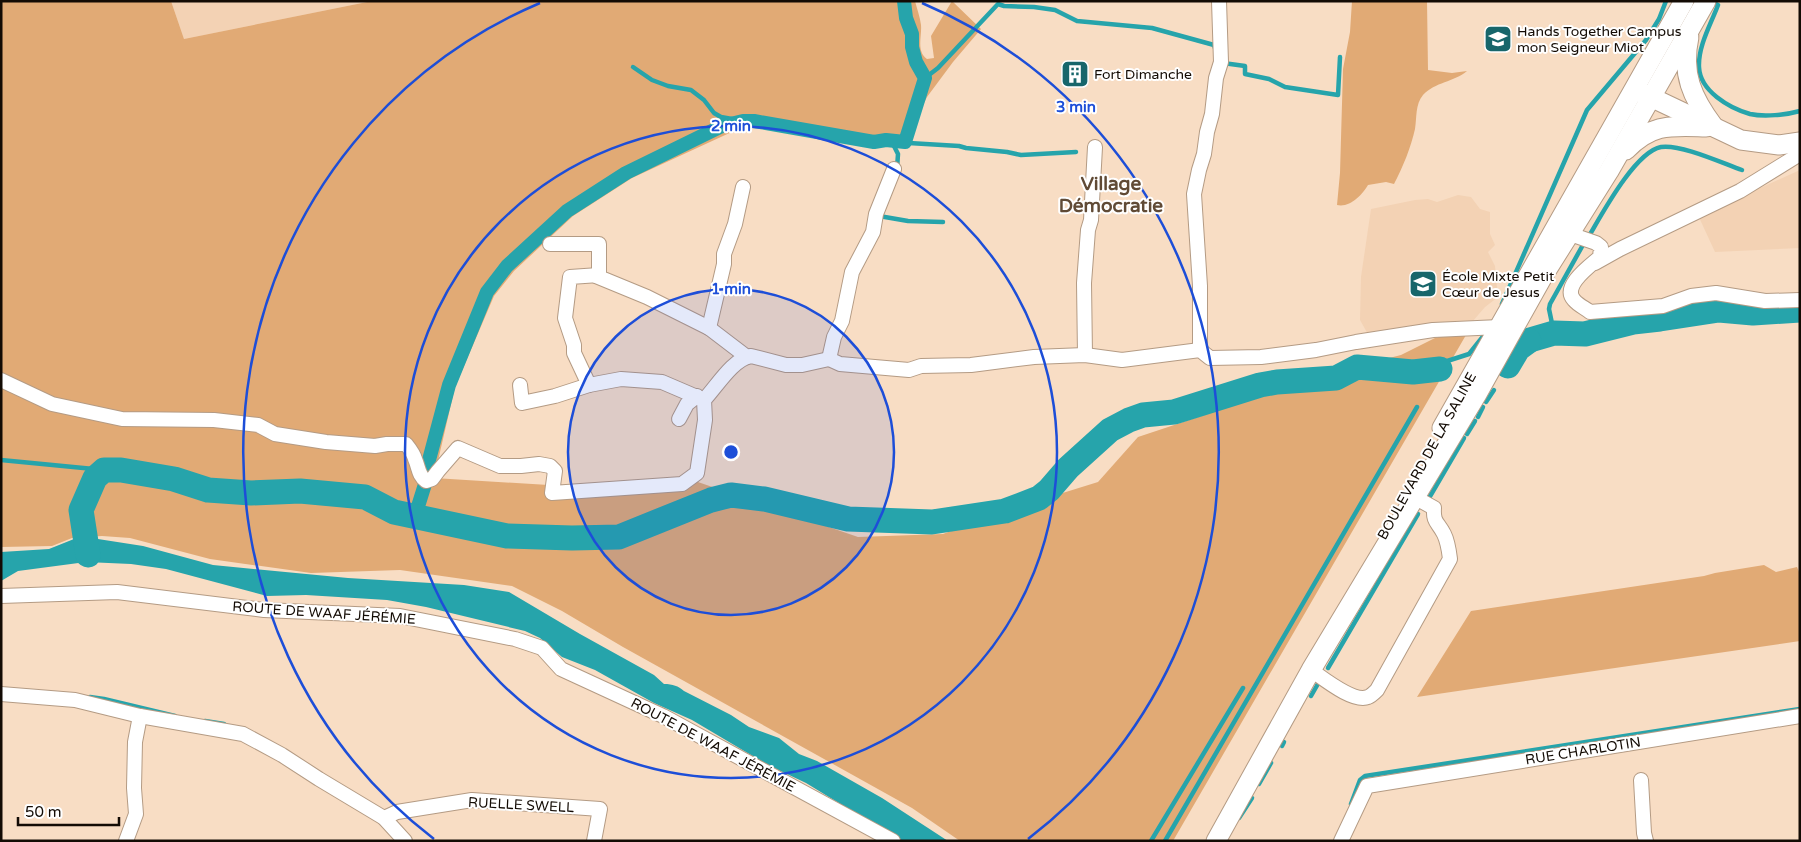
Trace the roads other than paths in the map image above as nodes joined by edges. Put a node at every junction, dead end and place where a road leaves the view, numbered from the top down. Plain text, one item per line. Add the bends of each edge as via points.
1 (1219, 1) edge
2 (1684, 1) edge
3 (1706, 1) edge
4 (1693, 22) junction
5 (1642, 93) junction
6 (1715, 128) junction
7 (1800, 142) edge
8 (1095, 147) dead end
9 (1800, 154) edge
10 (894, 169) dead end
11 (1609, 171) junction
12 (743, 187) dead end
13 (1570, 234) junction
14 (550, 244) dead end
15 (1590, 266) junction
16 (599, 275) junction
17 (1800, 300) edge
18 (709, 328) junction
19 (1502, 331) junction
20 (1200, 350) junction
21 (1085, 355) junction
22 (747, 357) junction
23 (829, 359) junction
24 (1, 380) edge
25 (520, 385) dead end
26 (589, 385) junction
27 (1472, 389) junction
28 (701, 398) junction
29 (679, 419) dead end
30 (1414, 497) junction
31 (1, 596) edge
32 (1311, 670) junction
33 (1, 694) edge
34 (140, 716) junction
35 (1800, 716) edge
36 (1641, 780) dead end
37 (384, 818) junction
38 (126, 841) edge
39 (405, 841) edge
40 (594, 841) edge
41 (892, 841) edge
42 (1210, 841) edge
43 (1216, 841) edge
44 (1341, 841) edge
45 (1646, 841) edge

1 - 20 street via 1221,62 1194,194
2 - 5 main road
3 - 4 main road
4 - 5 main road
4 - 6 main road via 1685,62 1687,74 1694,95
5 - 6 main road
5 - 11 main road, BOULEVARD DE LA SALINE
5 - 19 main road, BOULEVARD DE LA SALINE
6 - 7 main road via 1741,140 1779,145
6 - 11 main road via 1677,126 1656,129 1639,137
8 - 21 street via 1084,283
9 - 15 street via 1740,191
10 - 23 street via 876,214 873,232 852,272 842,321
11 - 13 main road, BOULEVARD DE LA SALINE
12 - 18 street via 724,254
13 - 15 street via 1600,247 1600,258
13 - 19 main road, BOULEVARD DE LA SALINE
14 - 16 street via 599,244
15 - 17 street via 1573,282 1571,289 1574,300 1590,312 1663,306 1690,296 1716,293 1765,301
16 - 18 street via 596,276 664,304
16 - 26 street via 570,277 565,318 574,353
18 - 22 street
19 - 20 street via 1433,330 1261,357 1210,358
19 - 27 main road, BOULEVARD DE LA SALINE
20 - 21 street via 1122,360
21 - 23 street via 921,366 909,370 840,364
22 - 23 street via 786,365
22 - 28 street via 732,365 719,384
24 - 28 street via 52,404 122,419 214,420 258,425 275,434 326,442 375,446 406,444 421,478 426,481 432,480 458,448 500,466 550,466 555,471 552,493 682,484 697,473 705,420
25 - 26 street via 522,403
26 - 28 street via 621,379 662,382
27 - 30 main road, BOULEVARD DE LA SALINE
27 - 42 main road, BOULEVARD DE LA SALINE
28 - 29 street via 687,404
30 - 32 main road, BOULEVARD DE LA SALINE
30 - 32 street via 1434,508 1433,519 1444,534 1450,559 1377,690 1369,697 1360,698 1346,693
31 - 41 street, ROUTE DE WAAF JÉRÉMIE via 117,592 264,610 400,616 514,639 542,648 561,669 663,716
32 - 43 main road, BOULEVARD DE LA SALINE
33 - 34 street via 75,700
34 - 37 street via 243,734
34 - 38 street via 135,742 136,814
35 - 44 street, RUE CHARLOTIN via 1367,786
36 - 45 street
37 - 39 street
37 - 40 street, RUELLE SWELL via 397,812 472,800 600,809

